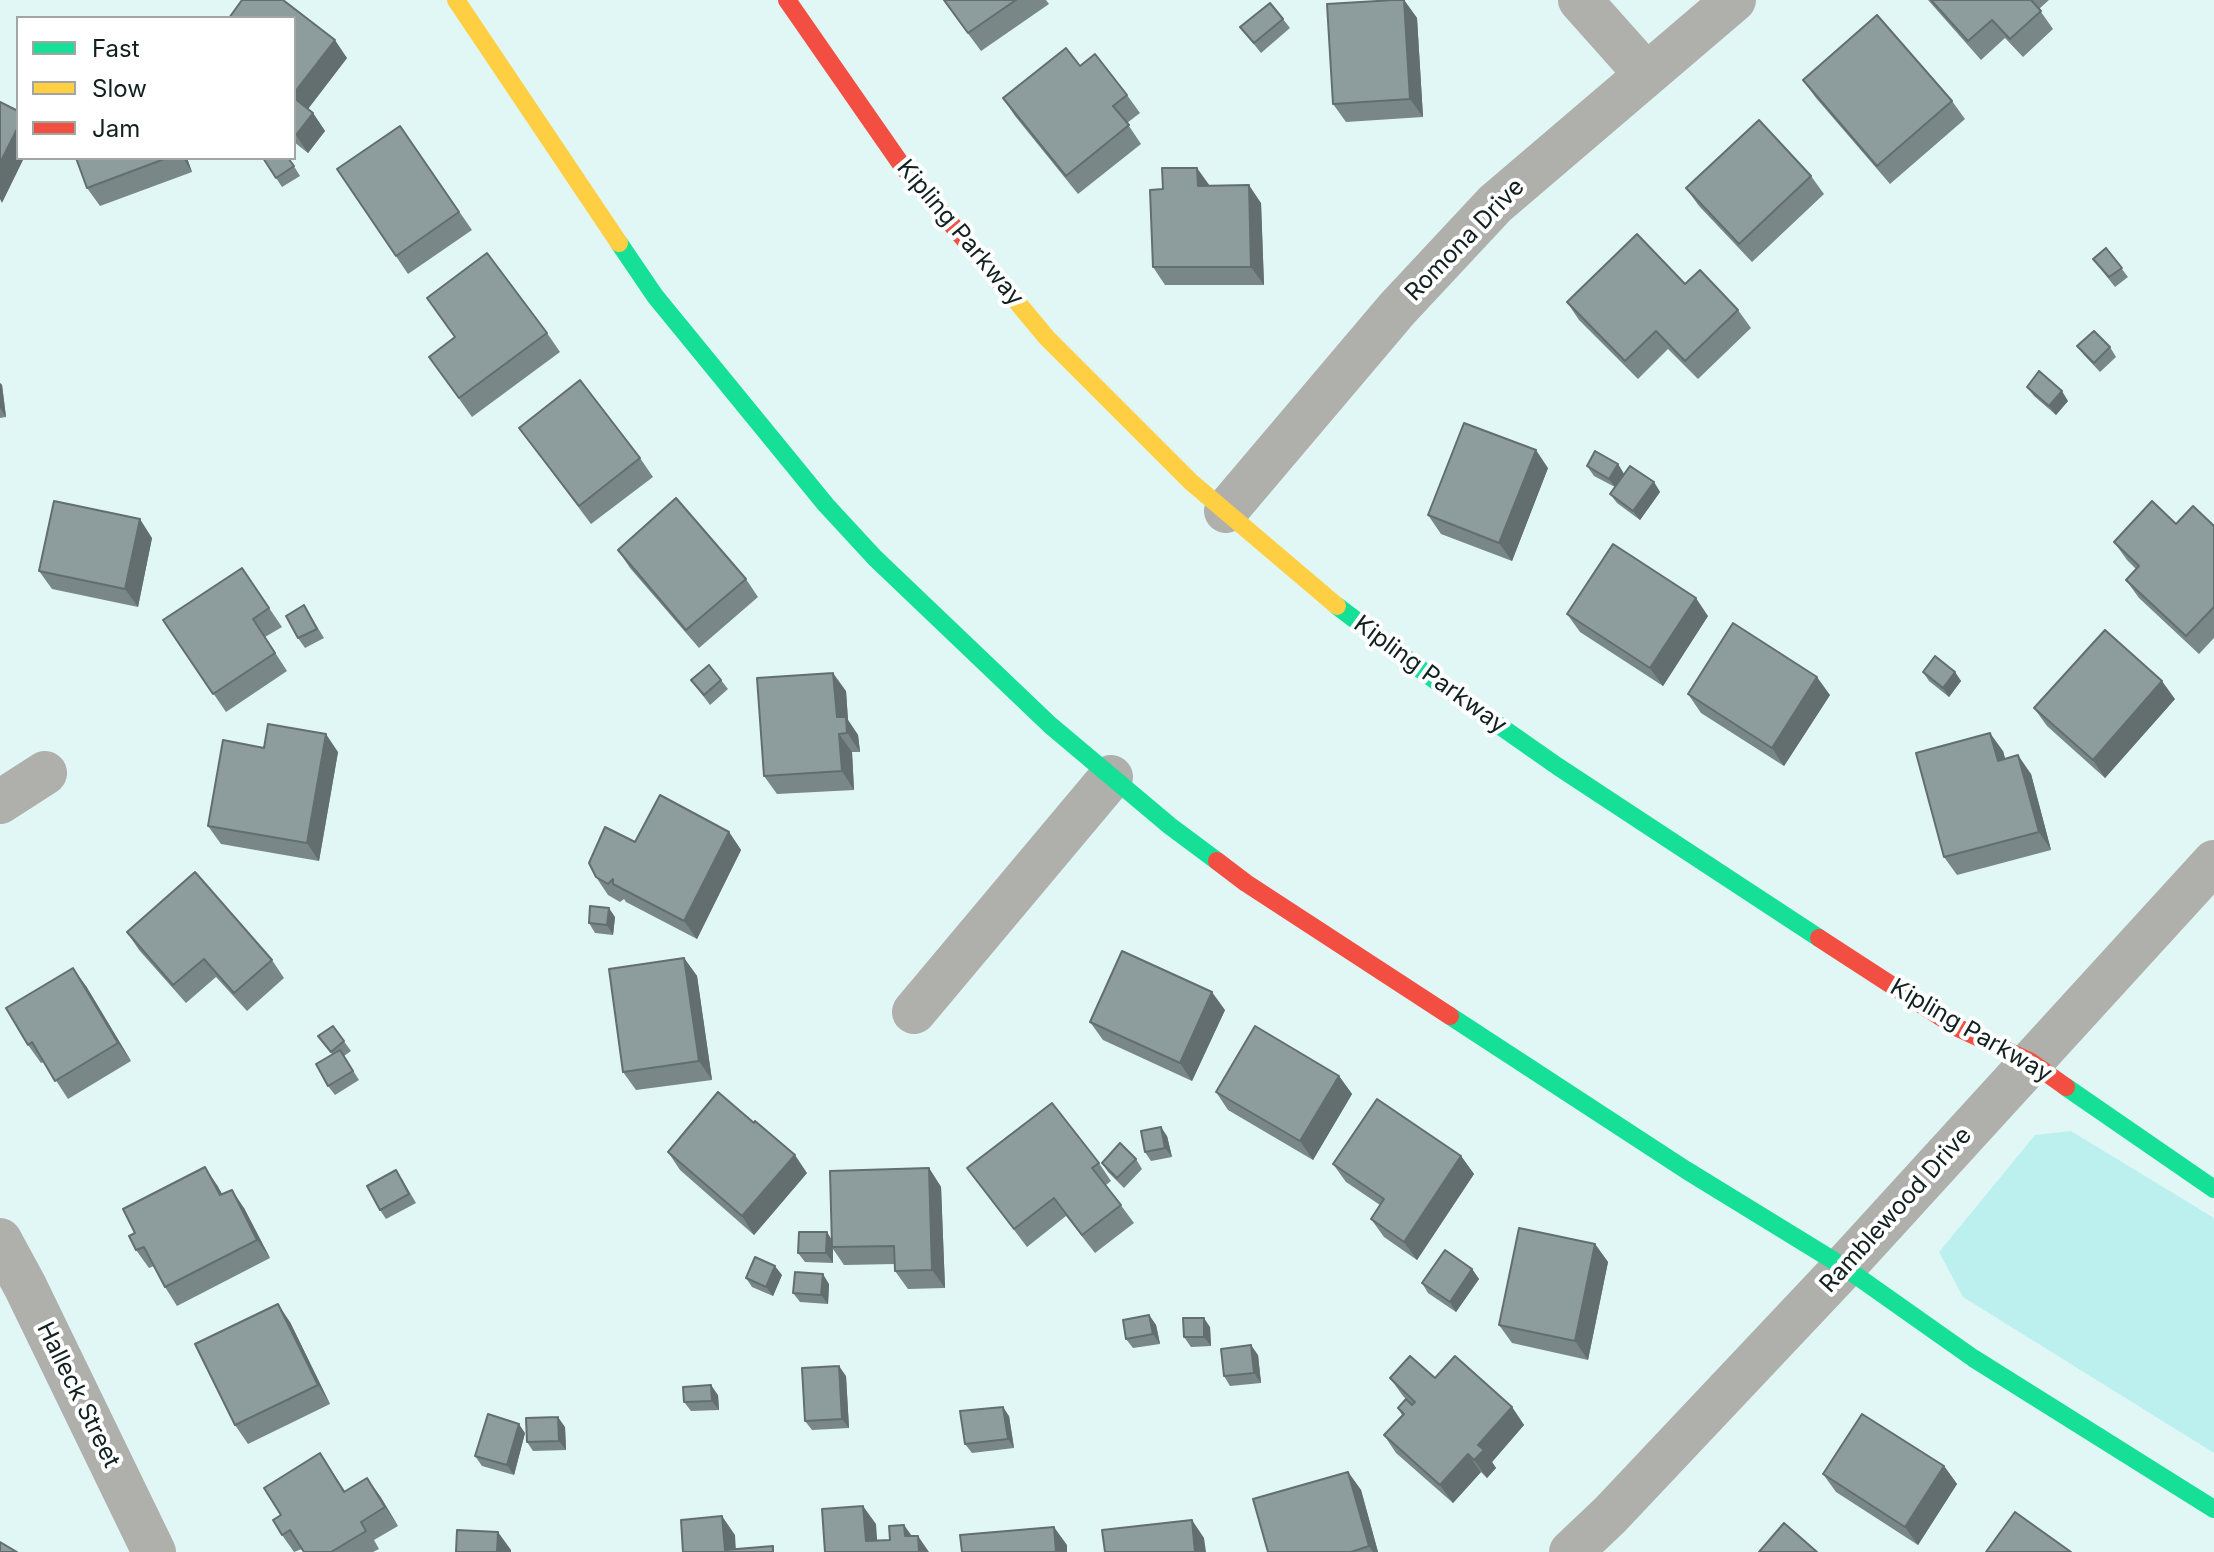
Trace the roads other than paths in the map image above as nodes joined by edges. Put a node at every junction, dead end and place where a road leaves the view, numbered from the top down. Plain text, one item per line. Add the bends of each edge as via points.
1 (456, 0) edge
2 (787, 0) edge
3 (1580, 0) edge
4 (1734, 0) edge
5 (1645, 73) junction
6 (1226, 511) junction
7 (45, 773) dead end
8 (1111, 777) junction
9 (0, 802) edge
10 (2214, 862) edge
11 (914, 1012) dead end
12 (2031, 1062) junction
13 (2214, 1189) edge
14 (0, 1240) edge
15 (1844, 1267) junction
16 (2214, 1509) edge
17 (154, 1552) edge
18 (1571, 1552) edge

1 - 8 street via 655,296 826,505 984,663
2 - 6 street, Kipling Parkway via 903,167 1047,338
3 - 5 street
4 - 5 street, Romona Drive
5 - 6 street, Romona Drive via 1495,204 1397,309
6 - 12 street, Kipling Parkway via 1328,599 1557,766 1956,1027
7 - 9 street
8 - 11 street
8 - 15 street via 1246,883
10 - 12 street, Ramblewood Drive
12 - 13 street, Kipling Parkway
12 - 15 street, Ramblewood Drive
14 - 17 street, Halleck Street
15 - 16 street via 1973,1358
15 - 18 street, Ramblewood Drive

